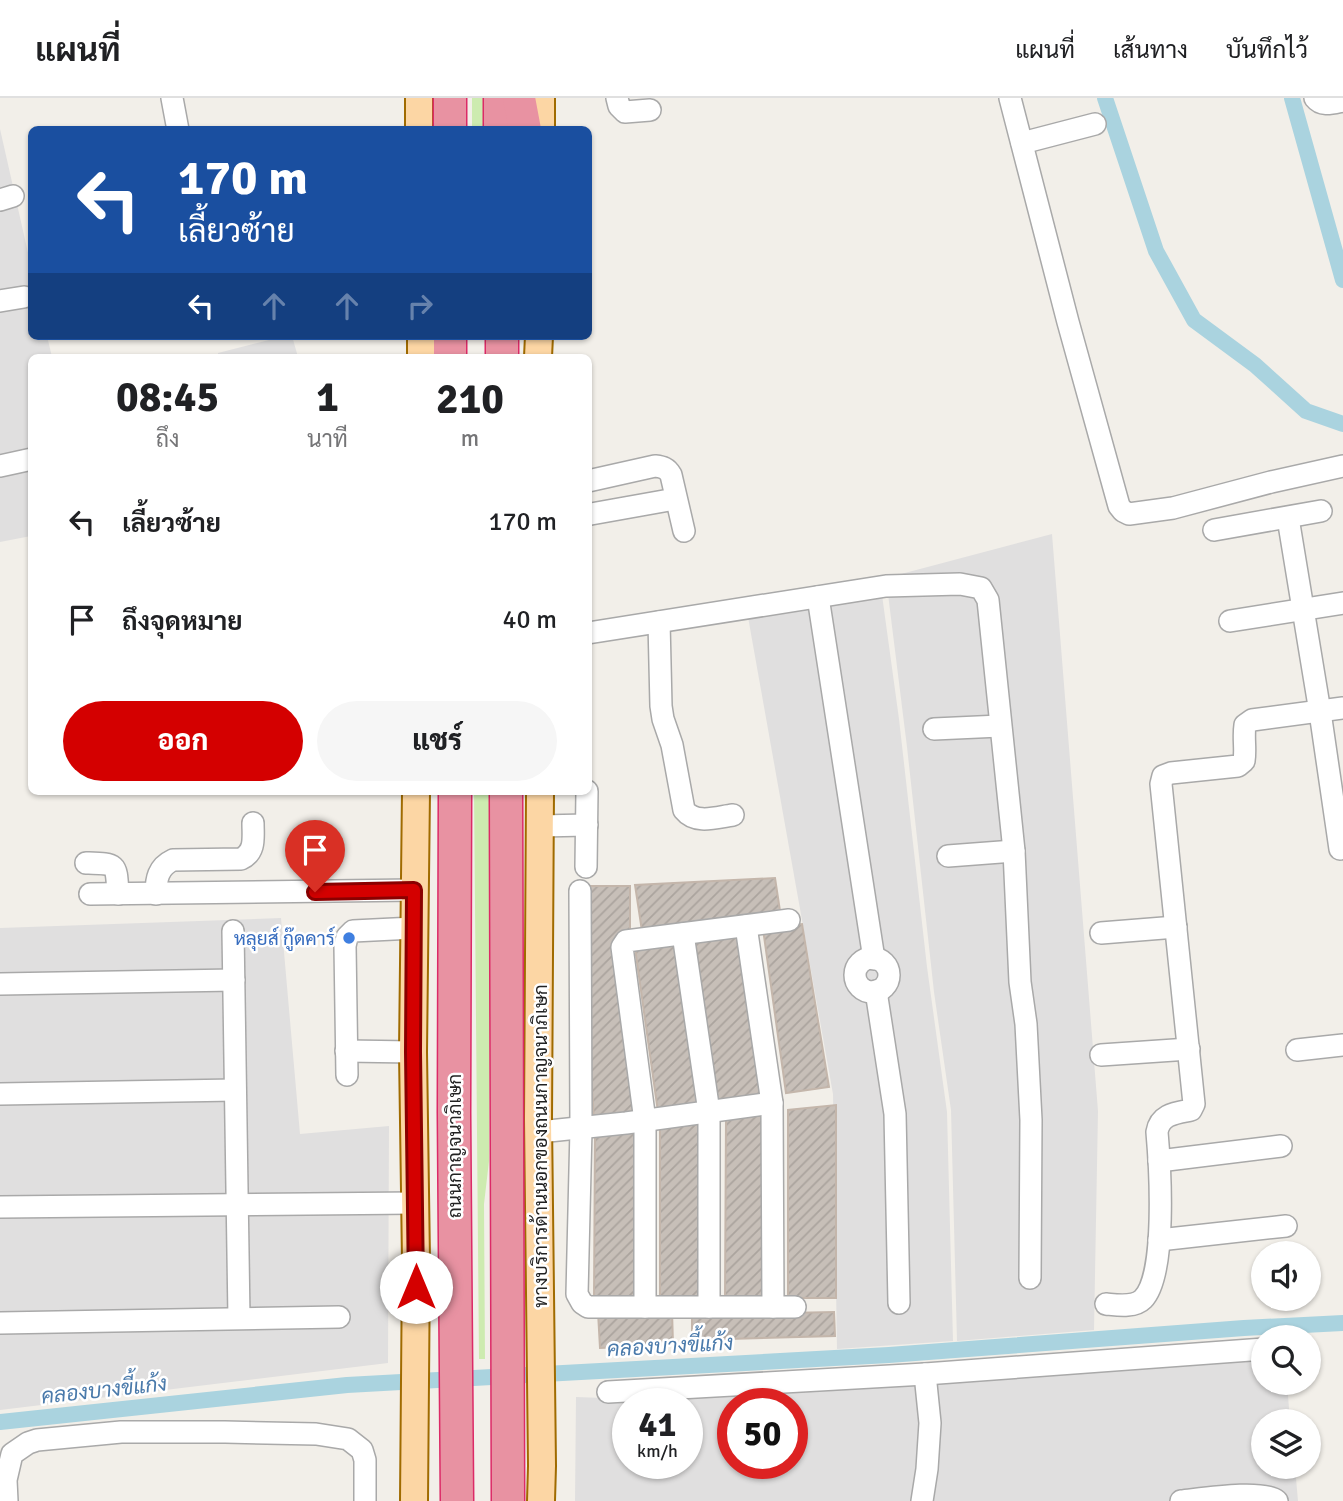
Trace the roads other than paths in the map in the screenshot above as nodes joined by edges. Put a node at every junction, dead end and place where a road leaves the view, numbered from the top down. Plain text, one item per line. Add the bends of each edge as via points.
1 (172, 98) edge
2 (419, 98) edge
3 (500, 98) edge
4 (519, 98) edge
5 (541, 98) edge
6 (617, 98) edge
7 (1010, 98) edge
8 (1315, 98) edge
9 (1343, 101) edge
10 (650, 110) dead end
11 (1095, 124) dead end
12 (177, 126) edge
13 (419, 126) edge
14 (500, 126) edge
15 (524, 126) edge
16 (541, 126) edge
17 (1022, 143) junction
18 (24, 297) dead end
19 (0, 301) edge
20 (28, 460) edge
21 (0, 466) edge
22 (1343, 466) edge
23 (592, 480) edge
24 (675, 499) junction
25 (592, 511) edge
26 (1321, 511) dead end
27 (1288, 517) junction
28 (1214, 530) dead end
29 (684, 531) dead end
30 (818, 597) junction
31 (1343, 603) edge
32 (1304, 610) junction
33 (1230, 621) dead end
34 (659, 622) junction
35 (592, 632) edge
36 (1343, 708) edge
37 (1320, 712) junction
38 (1000, 726) junction
39 (934, 729) dead end
40 (416, 795) edge
41 (455, 795) edge
42 (506, 795) edge
43 (540, 795) edge
44 (587, 795) edge
45 (733, 815) dead end
46 (253, 823) dead end
47 (587, 825) junction
48 (540, 826) junction
49 (1340, 849) dead end
50 (1014, 851) junction
51 (948, 856) dead end
52 (86, 863) dead end
53 (586, 867) dead end
54 (414, 890) junction
55 (580, 891) dead end
56 (90, 894) dead end
57 (118, 894) junction
58 (156, 894) junction
59 (789, 920) dead end
60 (746, 926) junction
61 (1176, 927) junction
62 (414, 928) junction
63 (233, 931) dead end
64 (1101, 933) dead end
65 (683, 934) junction
66 (234, 980) junction
67 (0, 984) edge
68 (1343, 1045) edge
69 (1189, 1049) junction
70 (1297, 1050) dead end
71 (346, 1051) junction
72 (413, 1052) junction
73 (1101, 1055) dead end
74 (347, 1075) dead end
75 (235, 1090) junction
76 (0, 1094) edge
77 (772, 1103) junction
78 (709, 1112) junction
79 (645, 1121) junction
80 (581, 1129) junction
81 (539, 1132) junction
82 (1281, 1146) dead end
83 (1159, 1161) junction
84 (415, 1203) junction
85 (237, 1205) junction
86 (0, 1207) edge
87 (1286, 1226) dead end
88 (1160, 1240) junction
89 (1030, 1278) dead end
90 (899, 1303) dead end
91 (1106, 1304) dead end
92 (645, 1307) junction
93 (709, 1307) junction
94 (773, 1307) junction
95 (795, 1307) dead end
96 (339, 1317) dead end
97 (239, 1318) junction
98 (0, 1323) edge
99 (1251, 1350) edge
100 (925, 1374) junction
101 (608, 1392) dead end
102 (7, 1501) edge
103 (365, 1501) edge
104 (415, 1501) edge
105 (457, 1501) edge
106 (508, 1501) edge
107 (541, 1501) edge
108 (922, 1501) edge
109 (1181, 1501) edge
110 (1278, 1501) edge

1 - 12 street
2 - 13 main road
3 - 14 highway
4 - 15 highway
5 - 16 main road
6 - 10 street via 625,112
7 - 17 street
8 - 9 street via 1323,104
11 - 17 street
17 - 22 street via 1123,511 1173,508
18 - 19 street
20 - 21 street
23 - 24 street via 662,467 671,475
24 - 25 street
24 - 29 street
26 - 27 street
27 - 28 street
27 - 32 street
30 - 34 street
30 - 38 street via 900,585 981,588 988,600
30 - 90 street via 874,958 884,962 889,972 887,983 876,991 896,1124
31 - 32 street
32 - 33 street
32 - 37 street
34 - 35 street
34 - 45 street via 663,719 684,810 700,820
36 - 37 street
37 - 49 street
37 - 61 street via 1252,720 1245,725 1244,761 1238,766 1163,776
38 - 39 street
38 - 50 street
40 - 54 main road
41 - 105 highway, ถนนกาญจนาภิเษก
42 - 106 highway
43 - 48 main road, ทางบริการด้านนอกของถนนกาญจนาภิเษก
44 - 47 street
46 - 58 street via 252,850 247,856 173,860 160,870
47 - 48 street
47 - 53 street
48 - 81 main road, ทางบริการด้านนอกของถนนกาญจนาภิเษก
50 - 51 street
50 - 89 street via 1031,1120
52 - 57 street via 115,867
54 - 58 street
54 - 62 main road
55 - 80 street
56 - 57 street
57 - 58 street
59 - 60 street
60 - 65 street
60 - 77 street
61 - 64 street
61 - 69 street
62 - 71 street via 353,931 347,937
62 - 72 main road
63 - 66 street
65 - 78 street
65 - 79 street via 626,941 622,947
66 - 67 street
66 - 75 street
68 - 70 street
69 - 73 street
69 - 83 street via 1194,1104 1191,1110 1171,1114 1159,1125
71 - 72 street
71 - 74 street
72 - 84 main road
75 - 76 street
75 - 85 street
77 - 78 street
77 - 94 street
78 - 79 street
78 - 93 street
79 - 80 street
79 - 92 street
80 - 81 street
80 - 92 street via 577,1294 589,1307
81 - 107 main road, ทางบริการด้านนอกของถนนกาญจนาภิเษก
82 - 83 street
83 - 88 street
84 - 85 street
84 - 104 main road
85 - 86 street
85 - 97 street
87 - 88 street
88 - 91 street via 1142,1301
92 - 93 street
93 - 94 street
94 - 95 street
96 - 97 street
97 - 98 street
99 - 100 street
100 - 101 street
100 - 108 street via 930,1423
102 - 103 street via 12,1454 28,1443 121,1432 316,1434 348,1439 362,1450 365,1460
109 - 110 street via 1260,1495

